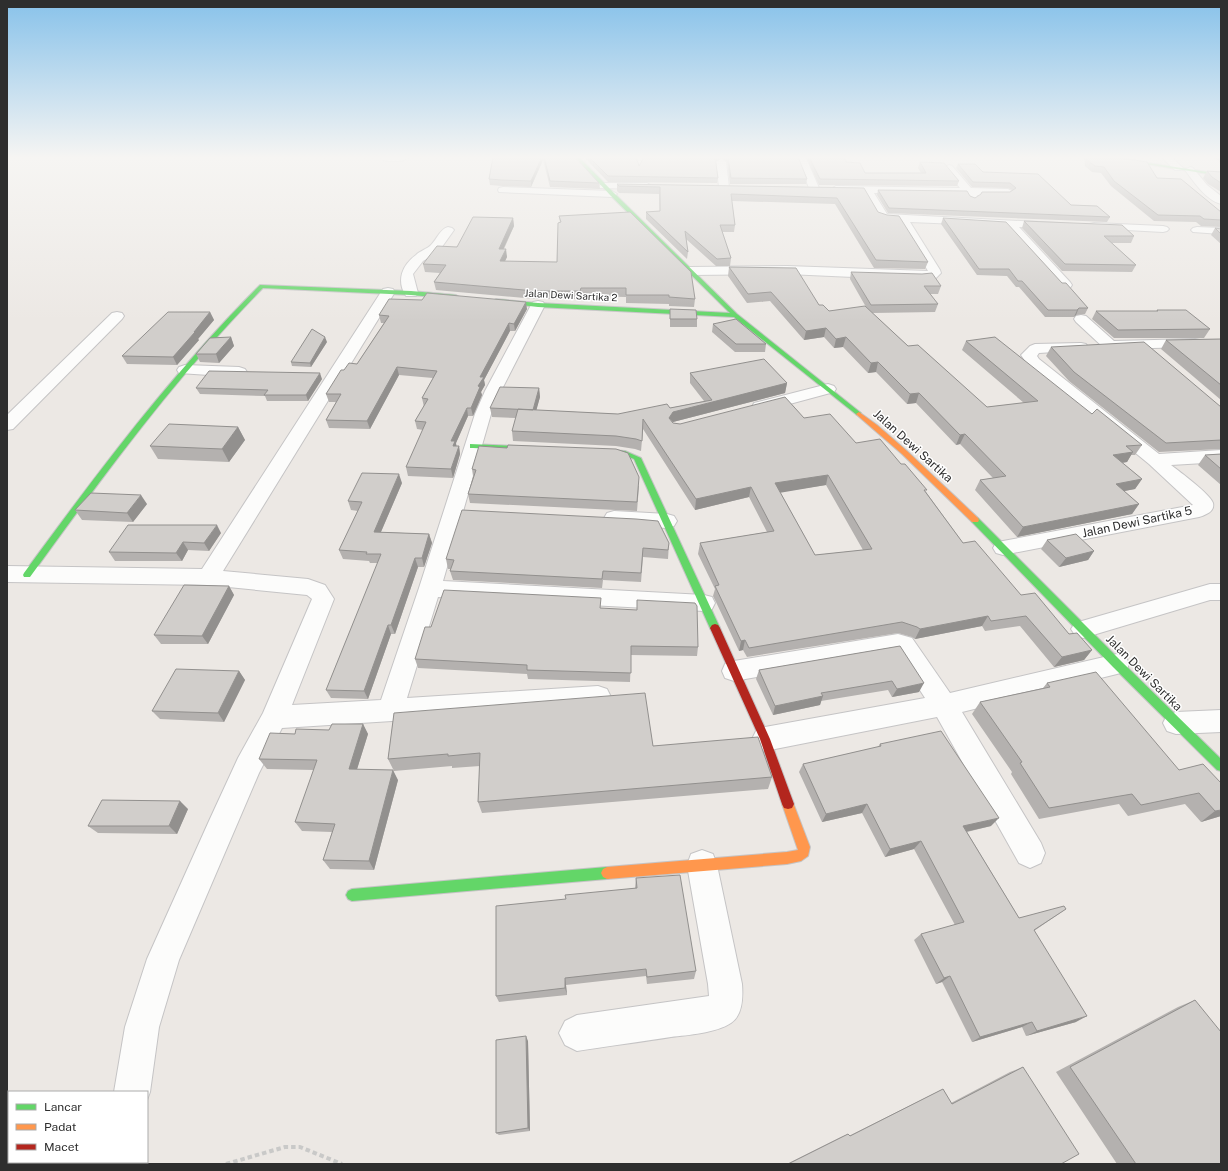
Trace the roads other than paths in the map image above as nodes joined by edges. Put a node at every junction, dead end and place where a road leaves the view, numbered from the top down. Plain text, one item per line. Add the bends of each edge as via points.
1 (630, 212) edge
2 (879, 212) edge
3 (903, 218) junction
4 (1009, 223) junction
5 (1065, 225) edge
6 (1080, 225) edge
7 (1163, 229) dead end
8 (448, 230) dead end
9 (1197, 230) dead end
10 (1221, 231) edge
11 (690, 271) junction
12 (1065, 285) edge
13 (388, 292) junction
14 (411, 293) junction
15 (467, 298) edge
16 (490, 300) edge
17 (538, 305) junction
18 (735, 315) junction
19 (117, 316) dead end
20 (1081, 319) dead end
21 (1209, 342) edge
22 (1143, 344) junction
23 (1109, 345) junction
24 (1161, 360) edge
25 (185, 370) junction
26 (256, 372) edge
27 (828, 390) junction
28 (747, 410) edge
29 (7, 425) edge
30 (473, 446) junction
31 (545, 449) edge
32 (592, 451) edge
33 (1221, 456) edge
34 (1155, 460) junction
35 (596, 517) edge
36 (667, 521) junction
37 (1003, 548) junction
38 (7, 574) edge
39 (27, 575) junction
40 (208, 577) junction
41 (430, 588) junction
42 (1221, 592) edge
43 (704, 603) junction
44 (1083, 629) junction
45 (1117, 664) junction
46 (734, 671) junction
47 (619, 696) edge
48 (944, 705) junction
49 (390, 710) junction
50 (274, 717) junction
51 (1221, 721) edge
52 (1176, 722) junction
53 (765, 740) junction
54 (1221, 766) edge
55 (1030, 853) dead end
56 (702, 865) junction
57 (352, 895) dead end
58 (577, 1033) dead end
59 (132, 1091) edge

1 - 11 street, Jalan Dewi Sartika
2 - 3 street via 882,216
3 - 4 street
3 - 11 street via 935,273 920,276 787,270
4 - 5 street
4 - 12 street
6 - 7 street
8 - 14 street via 435,248 419,258 408,274
9 - 10 street
11 - 18 street, Jalan Dewi Sartika
13 - 14 street
13 - 25 street via 262,286
13 - 40 street via 327,374
14 - 15 street
16 - 17 street, Jalan Dewi Sartika 2
17 - 18 street, Jalan Dewi Sartika 2
17 - 30 street via 493,391
18 - 27 street, Jalan Dewi Sartika
19 - 29 street
20 - 23 street
21 - 22 street, Jalan Dewi Sartika 5
22 - 23 street, Jalan Dewi Sartika 5
22 - 24 street
23 - 34 street, Jalan Dewi Sartika 5 via 1035,349 1029,355 1033,362
25 - 26 street
25 - 39 street via 85,494
27 - 28 street
27 - 37 street, Jalan Dewi Sartika via 906,452
30 - 31 street
30 - 41 street via 461,510
32 - 36 street via 625,453 637,458
33 - 34 street
34 - 37 street, Jalan Dewi Sartika 5 via 1201,500 1203,508
35 - 36 street
36 - 43 street
37 - 44 street, Jalan Dewi Sartika
38 - 39 street
39 - 40 street
40 - 50 street via 308,587 316,589 322,596 323,599
41 - 43 street
41 - 49 street
42 - 44 street via 1210,592
43 - 46 street
44 - 45 street, Jalan Dewi Sartika
45 - 48 street
45 - 52 street, Jalan Dewi Sartika
46 - 48 street via 898,643 904,645
46 - 53 street
47 - 49 street
48 - 53 street
48 - 55 street
49 - 50 street
50 - 59 street via 248,767 163,959 142,1027
51 - 52 street
52 - 54 street, Jalan Dewi Sartika
53 - 56 street via 804,852 787,858
56 - 57 street
56 - 58 street via 725,984 723,1008 698,1016

